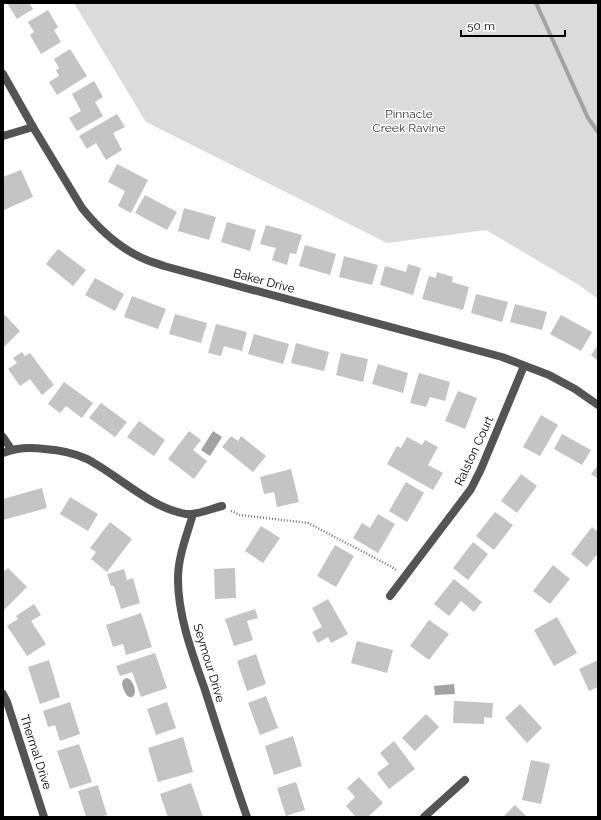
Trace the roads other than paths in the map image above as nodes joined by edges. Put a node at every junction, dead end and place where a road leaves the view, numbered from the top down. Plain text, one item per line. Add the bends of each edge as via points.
1 (3, 74) edge
2 (33, 127) junction
3 (3, 136) edge
4 (524, 366) junction
5 (598, 405) edge
6 (3, 437) edge
7 (11, 450) junction
8 (3, 453) edge
9 (222, 506) road end
10 (193, 514) junction
11 (390, 596) dead end
12 (3, 694) edge
13 (465, 780) dead end
14 (44, 817) edge
15 (247, 817) edge
16 (424, 817) edge

1 - 2 street, Baker Drive
2 - 3 street
2 - 4 street, Baker Drive via 82,208 119,245 139,257 164,266 502,357
4 - 5 street, Baker Drive via 549,375
4 - 11 street, Ralston Court via 476,481
6 - 7 street
7 - 8 street
7 - 10 street via 62,450 87,459 161,505
9 - 10 street
10 - 15 street, Seymour Drive via 179,563 179,599 189,642
12 - 14 street, Thermal Drive
13 - 16 street

